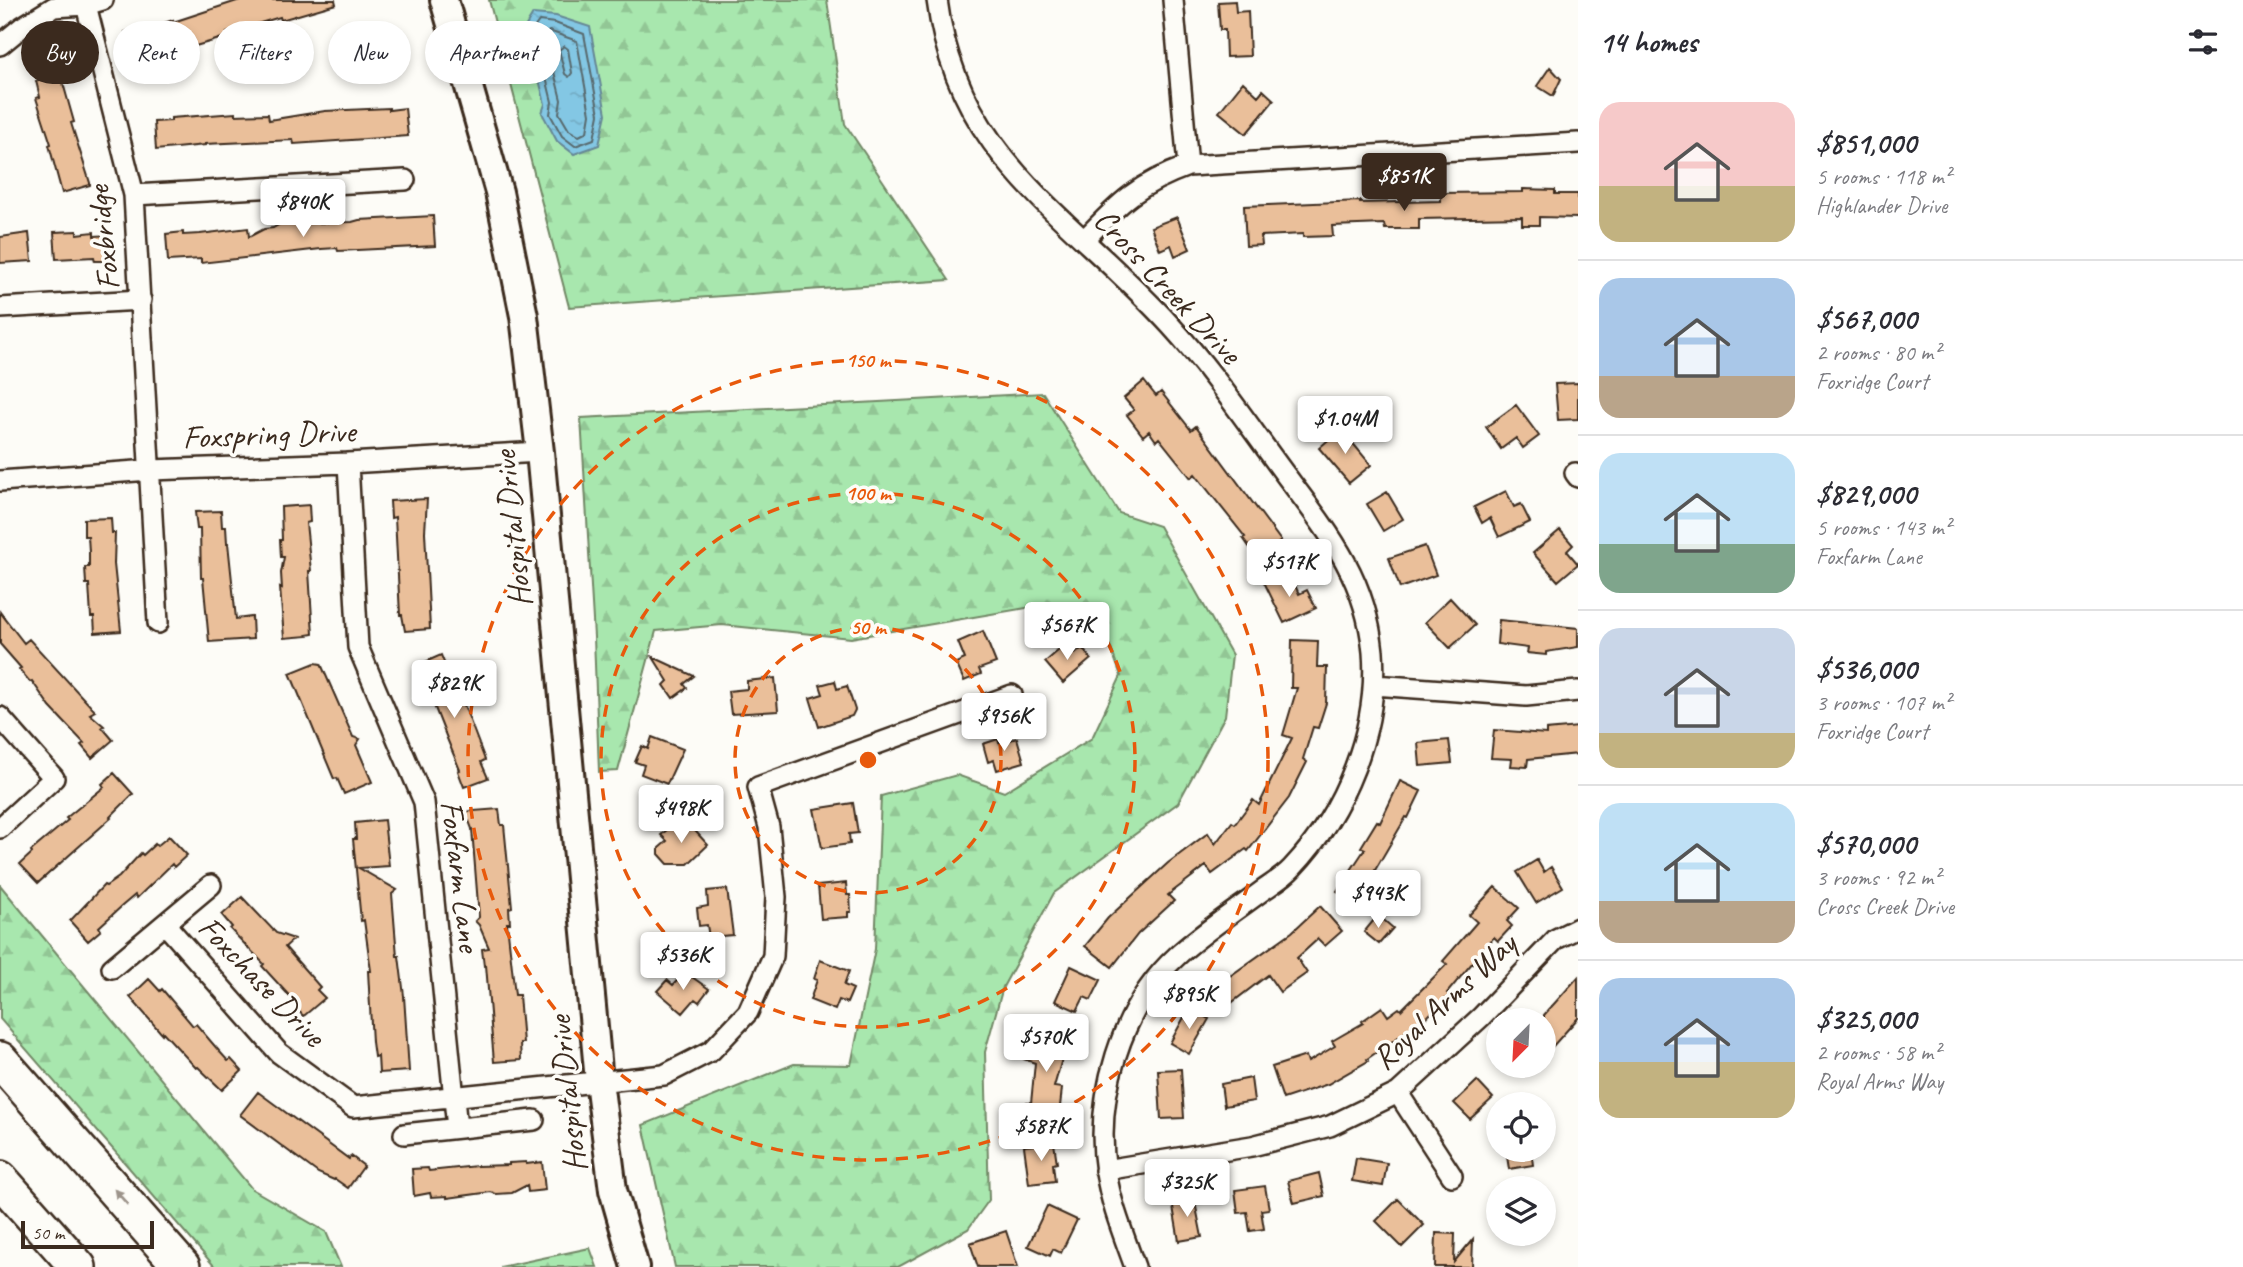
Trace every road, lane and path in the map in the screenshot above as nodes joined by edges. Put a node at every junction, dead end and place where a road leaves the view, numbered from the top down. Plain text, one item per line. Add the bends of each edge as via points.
1 (444, 0) edge
2 (937, 0) edge
3 (1173, 0) edge
4 (95, 2) edge
5 (0, 45) edge
6 (1578, 143) edge
7 (1188, 166) junction
8 (405, 180) dead end
9 (134, 195) junction
10 (1084, 240) junction
11 (141, 300) junction
12 (0, 308) edge
13 (540, 452) junction
14 (348, 463) junction
15 (150, 470) junction
16 (0, 481) edge
17 (158, 623) dead end
18 (1374, 685) junction
19 (1578, 691) edge
20 (1012, 695) dead end
21 (0, 717) edge
22 (0, 828) edge
23 (211, 884) dead end
24 (165, 925) junction
25 (1578, 928) edge
26 (112, 968) dead end
27 (0, 1060) edge
28 (599, 1081) junction
29 (1398, 1093) junction
30 (453, 1098) junction
31 (534, 1120) dead end
32 (457, 1128) junction
33 (404, 1134) dead end
34 (1105, 1170) junction
35 (1452, 1176) dead end
36 (0, 1178) edge
37 (78, 1267) edge
38 (182, 1267) edge
39 (635, 1267) edge
40 (1135, 1267) edge

1 - 13 street, Hospital Drive via 499,192 524,316
2 - 10 street, Cross Creek Drive via 942,36 973,116 1029,189
3 - 7 street
4 - 5 street via 54,7
4 - 9 street, Foxbridge
6 - 7 street
7 - 10 street via 1138,188
8 - 9 street
9 - 11 street, Foxbridge
10 - 18 street, Cross Creek Drive via 1171,326 1345,559 1365,610
11 - 12 street
11 - 15 street, Foxbridge
13 - 14 street, Foxspring Drive
13 - 28 street, Hospital Drive
14 - 15 street, Foxspring Drive
14 - 30 street, Foxfarm Lane via 358,647 424,802
15 - 16 street, Foxspring Drive
15 - 17 street, Foxbridge
18 - 19 street via 1525,696
18 - 34 street, Cross Creek Drive via 1369,720 1351,775 1335,811 1312,843 1290,870 1177,957 1140,1003 1127,1027 1108,1087
20 - 28 street, Foxchase Drive via 758,787 769,827 776,897 774,956 748,1012 711,1051 664,1075
21 - 22 street via 54,778
23 - 24 street, Foxchase Drive
24 - 26 street, Foxchase Drive
24 - 30 street, Foxchase Drive via 279,1053 353,1107
25 - 29 street, Royal Arms Way via 1556,939 1481,1017
38 -> 27 highway
28 - 30 street, Foxchase Drive
28 - 39 street, Hospital Drive via 613,1190
29 - 34 street, Royal Arms Way via 1330,1126 1252,1146
29 - 35 street
30 - 32 street, Foxfarm Lane
31 - 32 street
32 - 33 street
34 - 40 street, Cross Creek Drive
36 - 37 highway

